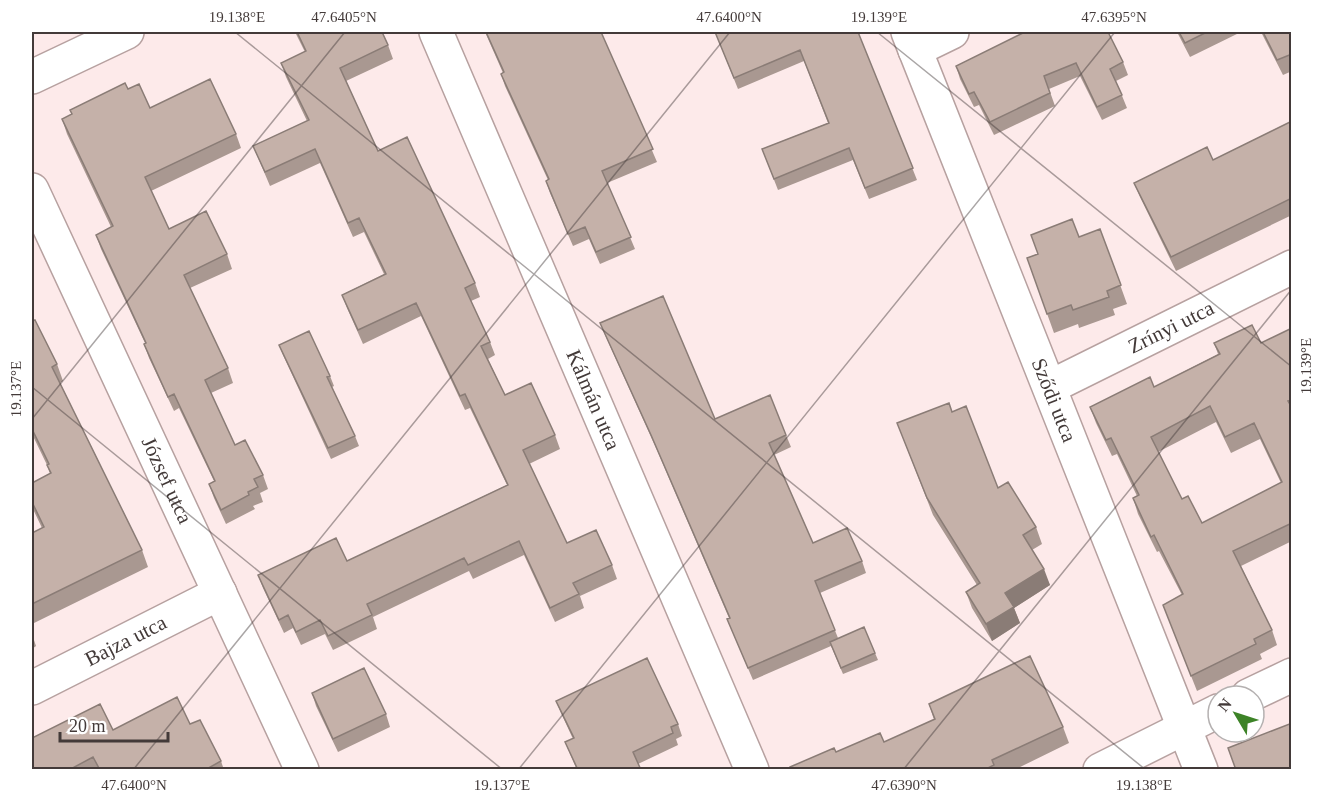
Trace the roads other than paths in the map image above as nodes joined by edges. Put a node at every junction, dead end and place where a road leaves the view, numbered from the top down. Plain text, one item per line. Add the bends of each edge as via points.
1 (127, 32) edge
2 (436, 32) edge
3 (952, 32) edge
4 (912, 41) edge
5 (32, 78) edge
6 (32, 190) edge
7 (1292, 267) edge
8 (1050, 387) junction
9 (220, 593) junction
10 (1292, 675) edge
11 (1266, 687) edge
12 (32, 688) edge
13 (1206, 717) edge
14 (1185, 728) junction
15 (302, 770) edge
16 (752, 770) edge
17 (1100, 770) edge
18 (1201, 770) edge

1 - 5 street
2 - 16 street, Kálmán utca
3 - 4 street
4 - 8 street, Sződi utca
6 - 9 street, József utca
7 - 8 street, Zrínyi utca
8 - 14 street, Sződi utca
9 - 12 street, Bajza utca
9 - 15 street, József utca
10 - 11 street
13 - 14 street
14 - 17 street
14 - 18 street, Sződi utca

